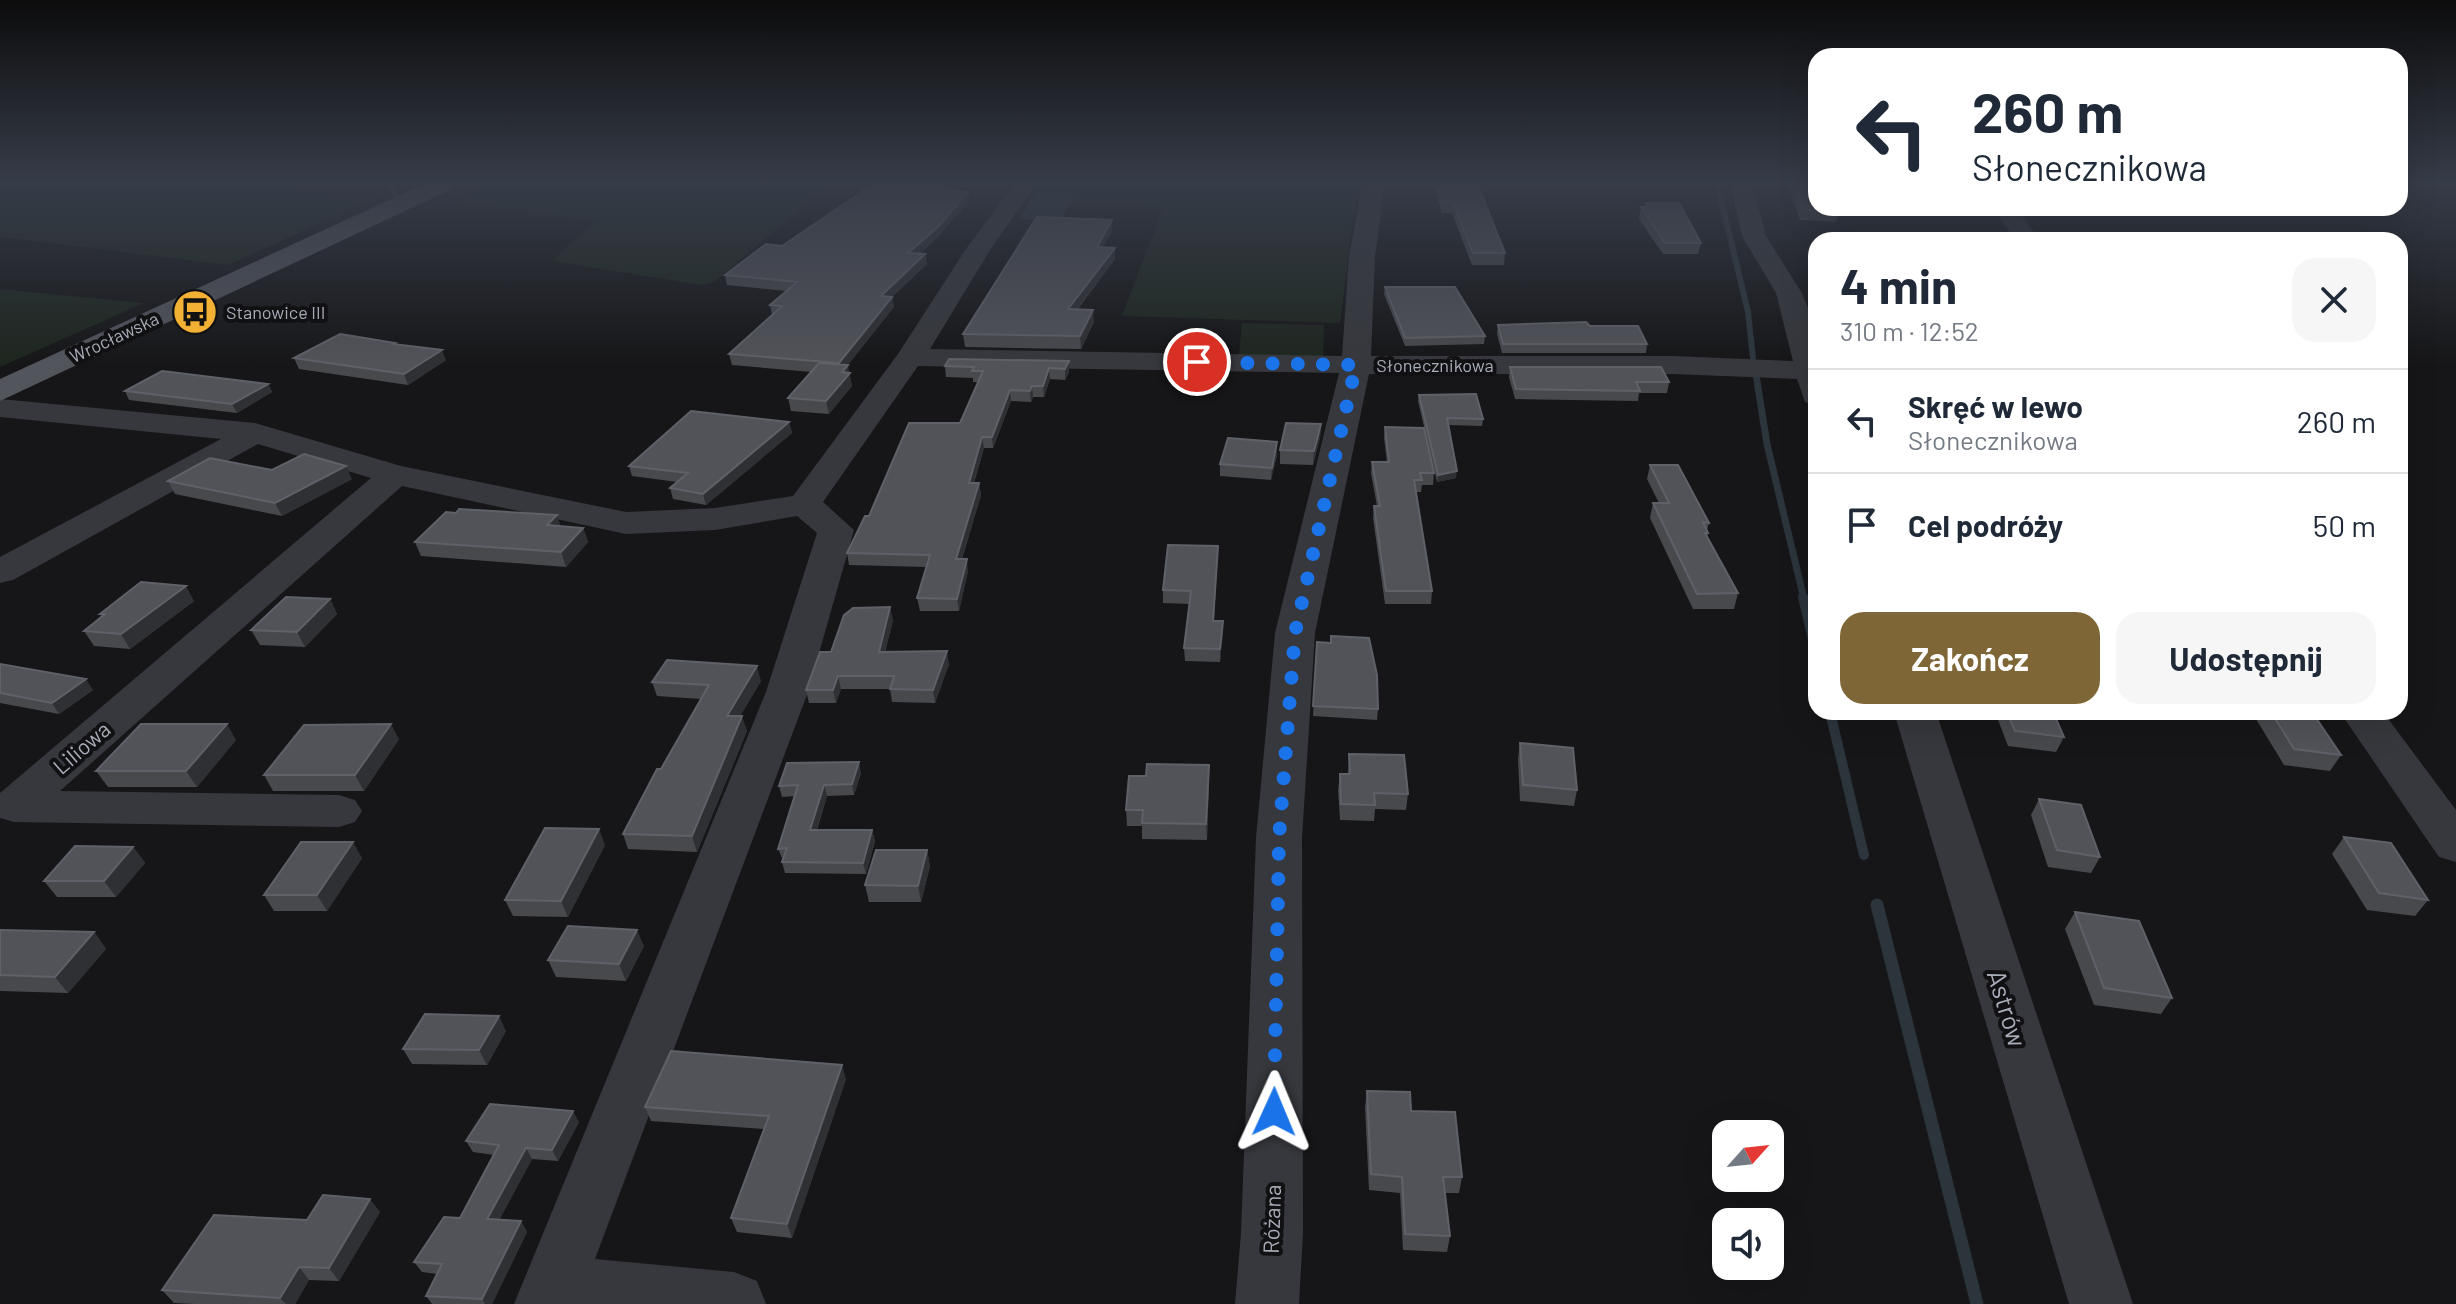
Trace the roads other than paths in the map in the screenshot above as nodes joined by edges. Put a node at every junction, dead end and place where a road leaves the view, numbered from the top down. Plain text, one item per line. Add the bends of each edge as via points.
1 (315, 244) edge
2 (982, 244) edge
3 (1364, 244) edge
4 (1759, 244) edge
5 (910, 357) junction
6 (1808, 360) edge
7 (1356, 365) junction
8 (1808, 378) edge
9 (0, 391) edge
10 (0, 408) edge
11 (255, 433) junction
12 (395, 475) junction
13 (804, 504) junction
14 (0, 572) edge
15 (1918, 720) edge
16 (2367, 720) edge
17 (339, 811) dead end
18 (2456, 845) edge
19 (550, 1295) edge
20 (734, 1304) edge
21 (1267, 1304) edge
22 (2101, 1304) edge

1 - 9 main road, Wrocławska
2 - 5 street
3 - 7 street, Różana
4 - 6 street via 1789,293
5 - 7 street, Słonecznikowa
5 - 13 street
7 - 8 street, Słonecznikowa via 1673,365
7 - 21 street, Różana via 1295,633 1279,838
10 - 11 street
11 - 12 street
11 - 14 street
12 - 13 street via 626,523 715,519
12 - 17 street, Liliowa via 14,806
13 - 19 street via 836,530 787,692
15 - 22 street, Astrów
16 - 18 street
19 - 20 street

